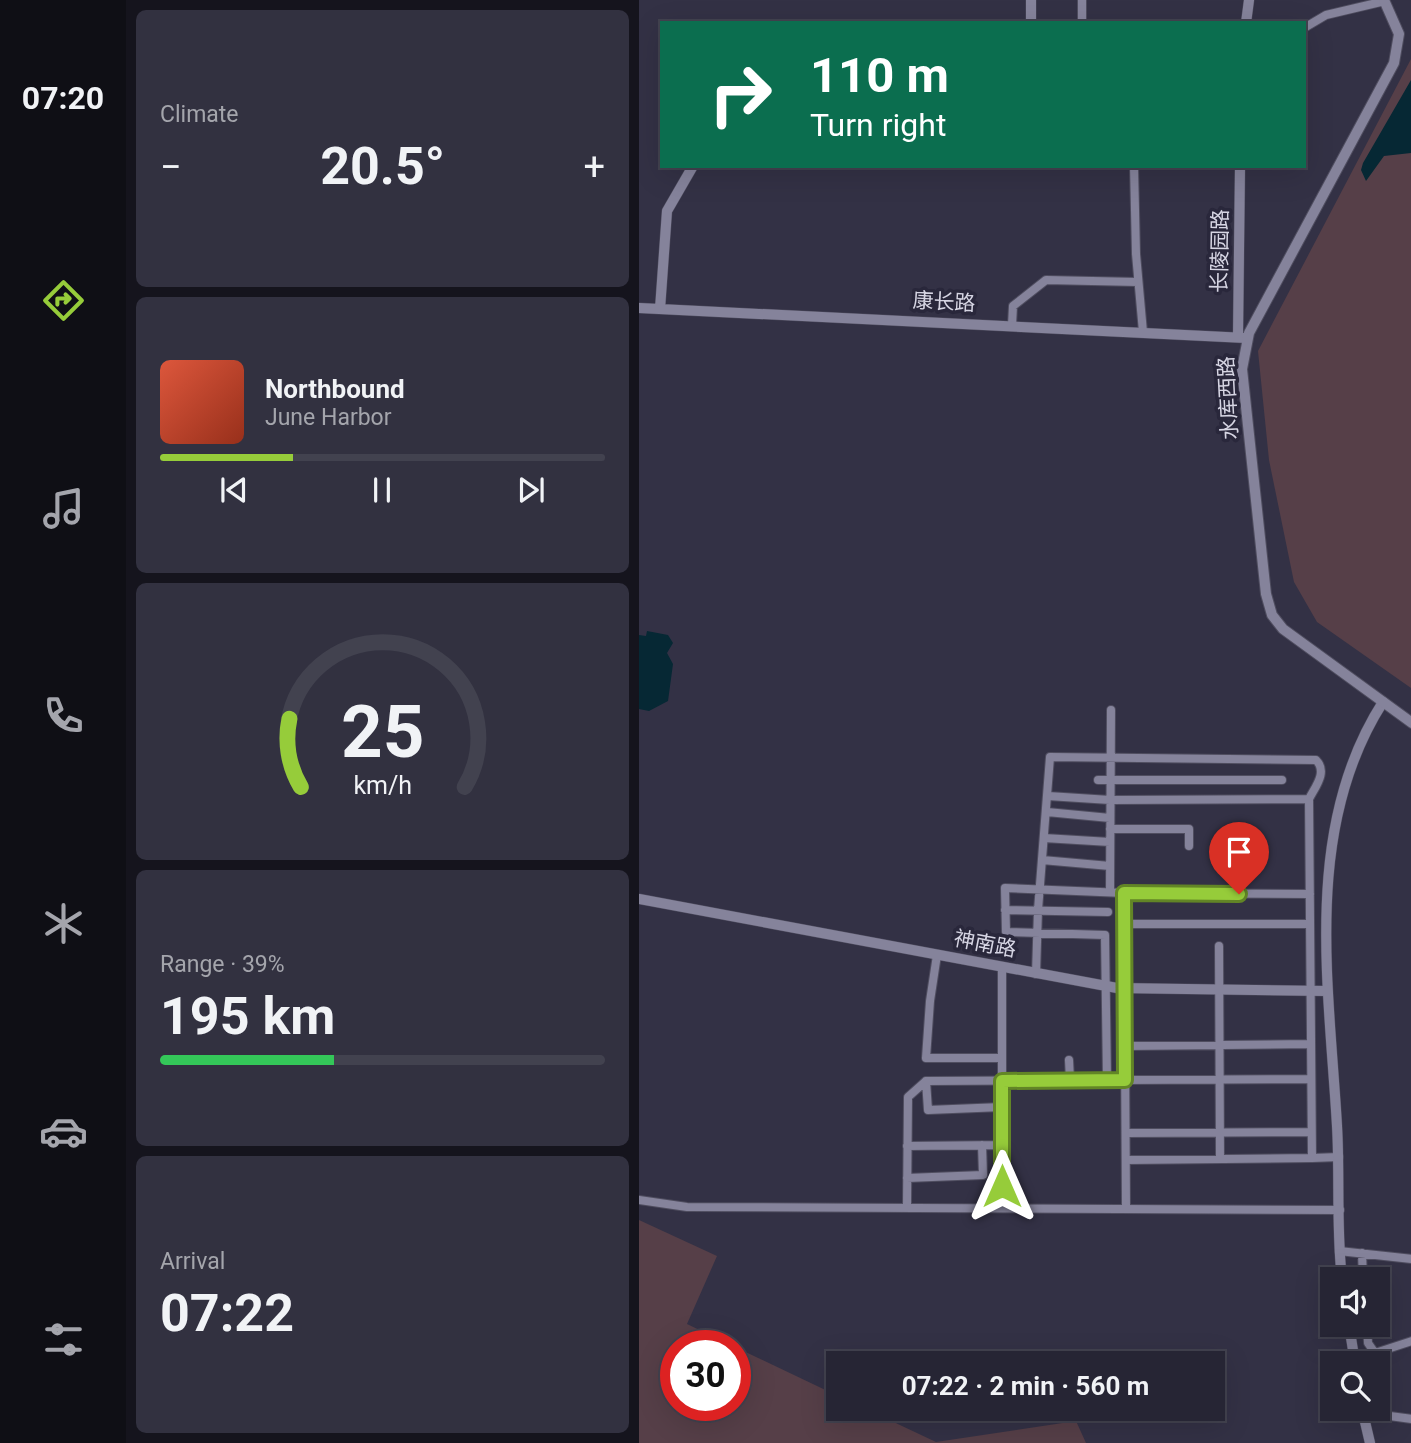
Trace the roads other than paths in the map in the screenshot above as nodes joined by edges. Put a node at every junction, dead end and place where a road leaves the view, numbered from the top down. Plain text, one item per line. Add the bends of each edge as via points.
1 (1031, 0) edge
2 (1082, 0) edge
3 (1249, 0) edge
4 (1384, 1) edge
5 (1031, 21) edge
6 (1082, 21) edge
7 (1246, 21) edge
8 (1306, 27) edge
9 (692, 168) edge
10 (1134, 168) edge
11 (1240, 168) edge
12 (1138, 282) junction
13 (639, 308) edge
14 (660, 309) junction
15 (1012, 325) junction
16 (1142, 332) junction
17 (1242, 338) junction
18 (1383, 702) junction
19 (1111, 710) dead end
20 (1411, 723) edge
21 (1110, 758) junction
22 (1098, 780) dead end
23 (1110, 780) junction
24 (1282, 780) dead end
25 (1048, 796) junction
26 (1309, 799) junction
27 (1110, 800) junction
28 (1047, 812) junction
29 (1110, 818) junction
30 (1110, 829) junction
31 (1044, 838) junction
32 (1110, 842) junction
33 (1189, 846) dead end
34 (1042, 860) junction
35 (1110, 866) junction
36 (1039, 889) junction
37 (1110, 892) junction
38 (1124, 893) junction
39 (1310, 894) junction
40 (639, 899) edge
41 (1005, 910) junction
42 (1038, 910) junction
43 (1108, 912) dead end
44 (1124, 924) junction
45 (1310, 924) junction
46 (1036, 934) junction
47 (1219, 946) dead end
48 (937, 955) junction
49 (1002, 967) junction
50 (1036, 974) junction
51 (1106, 986) junction
52 (1125, 989) junction
53 (1220, 990) junction
54 (1310, 990) junction
55 (1327, 991) junction
56 (1311, 1044) junction
57 (1220, 1045) junction
58 (1125, 1046) junction
59 (1002, 1058) junction
60 (1069, 1060) dead end
61 (1220, 1079) junction
62 (1311, 1079) junction
63 (1070, 1080) junction
64 (1107, 1080) junction
65 (1125, 1080) junction
66 (926, 1081) junction
67 (1002, 1081) junction
68 (1002, 1107) junction
69 (1125, 1132) junction
70 (1220, 1132) junction
71 (1311, 1132) junction
72 (982, 1145) junction
73 (1002, 1145) junction
74 (907, 1146) junction
75 (1339, 1157) junction
76 (1221, 1158) junction
77 (1312, 1158) junction
78 (1126, 1160) junction
79 (907, 1178) junction
80 (639, 1200) edge
81 (907, 1206) junction
82 (1002, 1207) junction
83 (1126, 1208) junction
84 (1340, 1210) junction
85 (1339, 1251) junction
86 (1362, 1253) junction
87 (1411, 1259) edge
88 (1341, 1267) edge
89 (1363, 1267) edge
90 (1411, 1341) edge
91 (1381, 1351) edge
92 (1390, 1416) edge
93 (1411, 1419) edge
94 (1365, 1421) edge
95 (1370, 1443) edge

1 - 5 street
2 - 6 street
3 - 7 street
4 - 8 street via 1326,15
4 - 17 main road, 水库西路 via 1399,34 1394,63
9 - 14 street via 667,211
10 - 12 street
11 - 17 street, 长陵园路
12 - 15 street via 1047,280 1013,306
12 - 16 street
13 - 14 street, 康长路
14 - 15 street, 康长路
15 - 16 street, 康长路
16 - 17 street, 康长路
17 - 18 main road, 水库西路 via 1243,386 1269,607 1283,629
18 - 20 main road, 水库西路
18 - 55 street via 1351,762 1337,810 1329,875
19 - 21 street
21 - 23 street
21 - 25 street via 1050,757
21 - 26 street via 1316,760 1322,773
22 - 23 street
23 - 24 street
23 - 27 street
25 - 27 street
25 - 28 street
26 - 27 street
26 - 39 street
27 - 29 street
28 - 29 street
28 - 31 street
29 - 30 street
30 - 32 street
30 - 33 street via 1189,829
31 - 32 street
31 - 34 street
32 - 35 street
34 - 35 street
34 - 36 street
35 - 37 street
36 - 37 street
36 - 41 street via 1005,888
36 - 42 street
37 - 38 street
38 - 39 street
38 - 44 street
39 - 45 street
40 - 48 street, 神南路
41 - 42 street
41 - 46 street via 1006,932
42 - 43 street
42 - 46 street
44 - 45 street
44 - 52 street
45 - 54 street
46 - 50 street
46 - 51 street via 1105,936
47 - 53 street
48 - 49 street, 神南路
48 - 59 street via 927,1058
49 - 50 street, 神南路
49 - 59 street
50 - 51 street, 神南路
51 - 52 street, 神南路
51 - 64 street
52 - 53 street, 神南路
52 - 58 street
53 - 54 street, 神南路
53 - 57 street
54 - 55 street, 神南路
54 - 56 street
55 - 75 street
56 - 57 street
56 - 62 street
57 - 58 street
57 - 61 street
58 - 65 street
59 - 67 street
60 - 63 street
61 - 62 street
61 - 65 street
61 - 70 street
62 - 71 street
63 - 64 street
63 - 67 street
64 - 65 street
65 - 69 street
66 - 67 street
66 - 68 street via 928,1110
66 - 74 street via 908,1097
67 - 68 street
68 - 73 street
69 - 70 street
69 - 78 street
70 - 71 street
70 - 76 street
71 - 77 street
72 - 73 street
72 - 74 street
72 - 79 street via 983,1175
73 - 82 street
74 - 79 street
75 - 77 street
75 - 84 street
76 - 77 street
76 - 78 street
78 - 83 street
79 - 81 street
80 - 81 street via 687,1207
81 - 82 street
82 - 83 street
83 - 84 street
84 - 85 street
85 - 86 street
85 - 88 street
86 - 87 street
86 - 89 street
90 - 91 street
92 - 93 street
94 - 95 street

